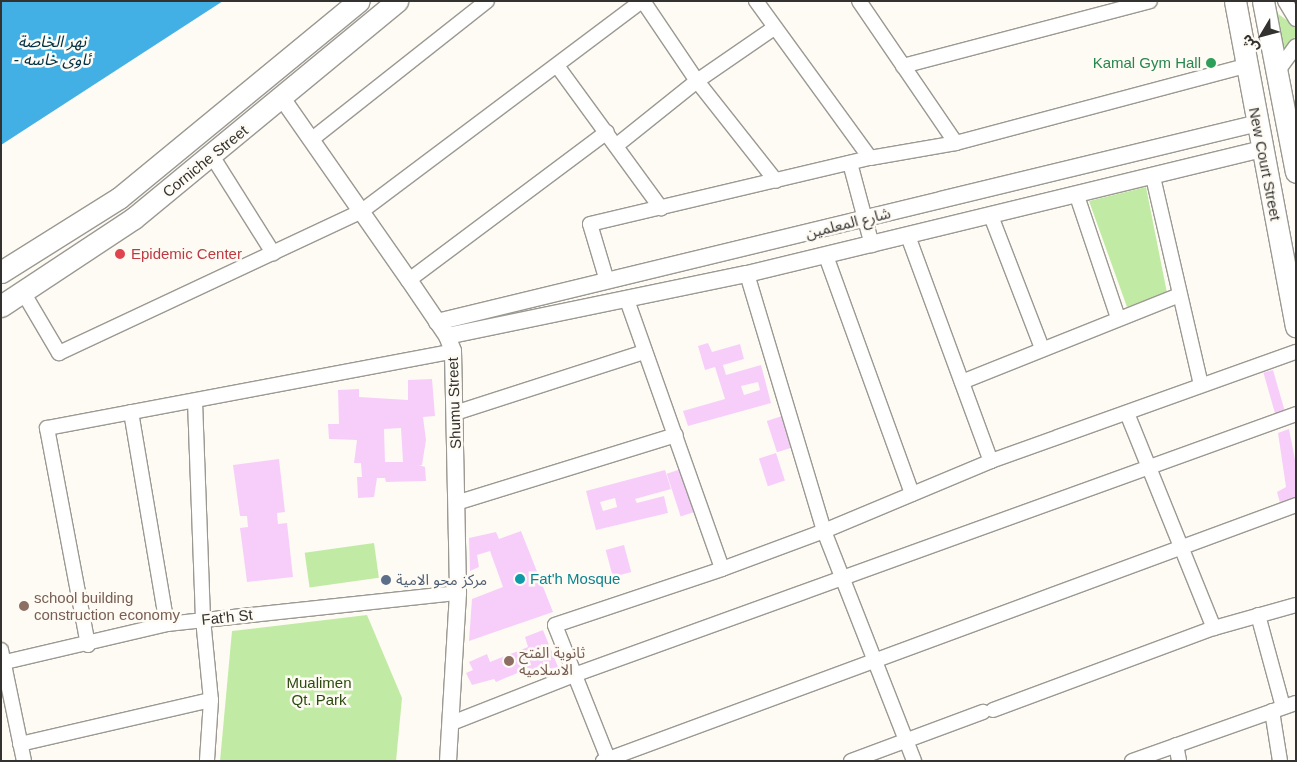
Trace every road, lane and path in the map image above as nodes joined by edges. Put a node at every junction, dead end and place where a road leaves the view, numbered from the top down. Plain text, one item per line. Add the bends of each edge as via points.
1 (359, 1) edge
2 (397, 1) edge
3 (487, 1) edge
4 (642, 1) edge
5 (859, 1) edge
6 (1150, 1) edge
7 (1235, 1) edge
8 (1263, 1) edge
9 (1270, 1) edge
10 (1285, 1) edge
11 (763, 4) edge
12 (1296, 19) edge
13 (774, 28) junction
14 (1270, 37) junction
15 (1296, 46) edge
16 (903, 66) junction
17 (1246, 66) junction
18 (558, 67) junction
19 (1277, 72) junction
20 (697, 81) junction
21 (282, 98) junction
22 (1258, 123) junction
23 (607, 132) junction
24 (311, 140) junction
25 (956, 143) junction
26 (617, 145) junction
27 (1262, 149) junction
28 (212, 156) junction
29 (870, 158) junction
30 (850, 163) junction
31 (1296, 172) edge
32 (1153, 177) junction
33 (776, 181) junction
34 (1077, 196) junction
35 (660, 208) junction
36 (362, 211) junction
37 (991, 216) junction
38 (866, 219) junction
39 (908, 236) junction
40 (872, 245) junction
41 (273, 253) junction
42 (826, 256) junction
43 (1, 272) edge
44 (747, 274) junction
45 (409, 280) junction
46 (607, 281) junction
47 (23, 292) junction
48 (1179, 295) junction
49 (627, 300) junction
50 (1, 306) edge
51 (1118, 318) junction
52 (437, 322) junction
53 (1296, 326) edge
54 (450, 343) junction
55 (1042, 348) junction
56 (644, 352) junction
57 (1296, 352) edge
58 (962, 382) junction
59 (1201, 385) junction
60 (196, 401) junction
61 (131, 412) junction
62 (1127, 412) junction
63 (455, 413) junction
64 (1296, 414) edge
65 (676, 435) junction
66 (991, 461) junction
67 (1149, 466) junction
68 (912, 494) junction
69 (456, 503) junction
70 (1296, 505) edge
71 (824, 531) junction
72 (1182, 548) junction
73 (722, 569) junction
74 (842, 580) junction
75 (458, 593) junction
76 (1296, 605) edge
77 (1258, 615) junction
78 (203, 619) junction
79 (167, 624) junction
80 (1214, 628) junction
81 (88, 645) junction
82 (2, 659) edge
83 (872, 660) junction
84 (574, 676) junction
85 (211, 700) junction
86 (1284, 707) edge
87 (452, 723) junction
88 (905, 740) junction
89 (20, 744) junction
90 (1176, 745) junction
91 (607, 760) edge
92 (24, 761) edge
93 (207, 761) edge
94 (448, 761) edge
95 (851, 761) edge
96 (914, 761) edge
97 (1132, 761) edge
98 (1179, 761) edge
99 (1280, 761) edge

1 - 43 main road, Corniche Street via 119,198
2 - 21 main road, Corniche Street
3 - 24 street
4 - 18 street
4 - 20 street
5 - 16 street
6 - 16 street
7 - 17 main road, New Court Street
8 - 14 main road, New Court Street
9 - 14 main road
10 - 12 street
11 - 13 street
13 - 20 street
13 - 29 street
14 - 19 main road, New Court Street
15 - 19 street
16 - 25 street
17 - 22 main road, New Court Street
17 - 25 street
18 - 23 street
18 - 36 street
19 - 31 main road, New Court Street
20 - 26 street
20 - 33 street
21 - 24 street, Shumu Street
21 - 28 main road, Corniche Street
22 - 27 main road, New Court Street
22 - 38 street, شارع المعلمين
23 - 26 street
23 - 45 street
24 - 36 street, Shumu Street
25 - 29 street
26 - 35 street
27 - 32 street, شارع المعلمين
27 - 53 main road, New Court Street
28 - 41 street
28 - 47 main road, Corniche Street via 134,218
29 - 30 street
30 - 33 street
30 - 38 street
32 - 34 street, شارع المعلمين
32 - 48 street
33 - 35 street
34 - 37 street, شارع المعلمين
34 - 51 street
35 - 46 street via 590,224
36 - 41 street
36 - 45 street, Shumu Street
37 - 39 street, شارع المعلمين
37 - 55 street
38 - 40 street
38 - 46 street, شارع المعلمين
39 - 40 street, شارع المعلمين
39 - 58 street
40 - 42 street, شارع المعلمين
41 - 47 street via 59,353
42 - 44 street, شارع المعلمين
42 - 68 street
44 - 49 street, شارع المعلمين
44 - 71 street
45 - 52 street, Shumu Street
46 - 52 street, شارع المعلمين
47 - 50 main road, Corniche Street
48 - 51 street
48 - 59 street
49 - 54 street, شارع المعلمين
49 - 56 street
51 - 55 street
52 - 54 street, Shumu Street
54 - 60 street
54 - 63 street, Shumu Street
55 - 58 street
56 - 63 street
56 - 65 street
57 - 59 street
58 - 66 street
59 - 62 street
60 - 61 street
60 - 78 street
61 - 79 street
61 - 81 street via 47,428
62 - 66 street
62 - 67 street
63 - 69 street, Shumu Street
64 - 67 street
65 - 69 street
65 - 73 street
66 - 68 street
67 - 72 street
67 - 74 street
68 - 71 street
69 - 75 street, Shumu Street
70 - 72 street
71 - 73 street
71 - 74 street
72 - 80 street
72 - 83 street
73 - 84 street via 555,625
74 - 83 street
74 - 84 street
75 - 78 street, Fat'h St
75 - 87 street, Shumu Street
76 - 77 street
77 - 80 street
77 - 86 street
78 - 79 street, Fat'h St
78 - 85 street
79 - 81 street, Fat'h St
80 - 88 street
81 - 82 street, Fat'h St
82 - 89 street
83 - 88 street
83 - 91 street
84 - 87 street
84 - 91 street
85 - 89 street
85 - 93 street
86 - 90 street
86 - 99 street
87 - 94 street, Shumu Street
88 - 95 street
88 - 96 street
89 - 92 street
90 - 97 street
90 - 98 street

